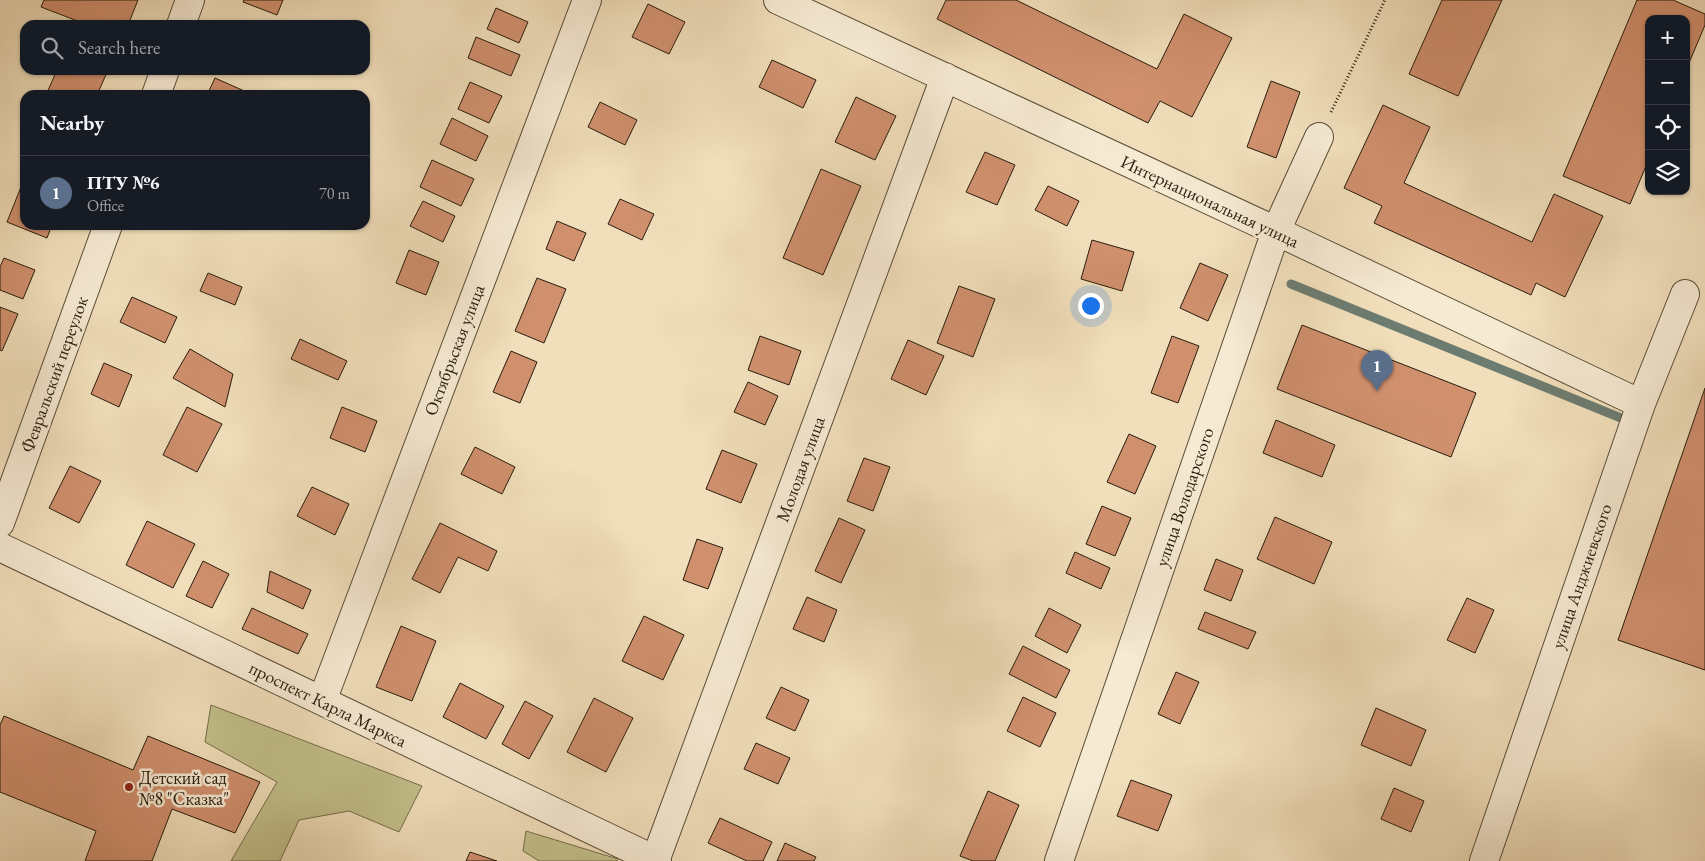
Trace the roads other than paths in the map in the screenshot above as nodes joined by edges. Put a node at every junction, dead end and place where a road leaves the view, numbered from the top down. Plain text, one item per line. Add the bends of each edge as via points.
1 (190, 0) edge
2 (587, 0) edge
3 (778, 0) edge
4 (830, 11) edge
5 (183, 20) edge
6 (163, 75) edge
7 (945, 77) junction
8 (158, 90) edge
9 (1319, 137) road end
10 (106, 230) edge
11 (1276, 231) junction
12 (1686, 294) dead end
13 (1641, 404) junction
14 (0, 523) edge
15 (0, 547) edge
16 (322, 701) junction
17 (656, 861) edge
18 (1058, 861) edge
19 (1484, 861) edge

1 - 5 street
2 - 16 street, Октябрьская улица
3 - 4 street, Интернациональная улица
4 - 7 street, Интернациональная улица
6 - 8 street
7 - 11 street, Интернациональная улица
7 - 17 street, Молодая улица
9 - 11 street, улица Володарского
10 - 14 street, Февральский переулок
11 - 13 street, Интернациональная улица
11 - 18 street, улица Володарского
12 - 13 street, улица Анджиевского
13 - 19 street, улица Анджиевского
15 - 16 street, проспект Карла Маркса
16 - 17 street, проспект Карла Маркса

